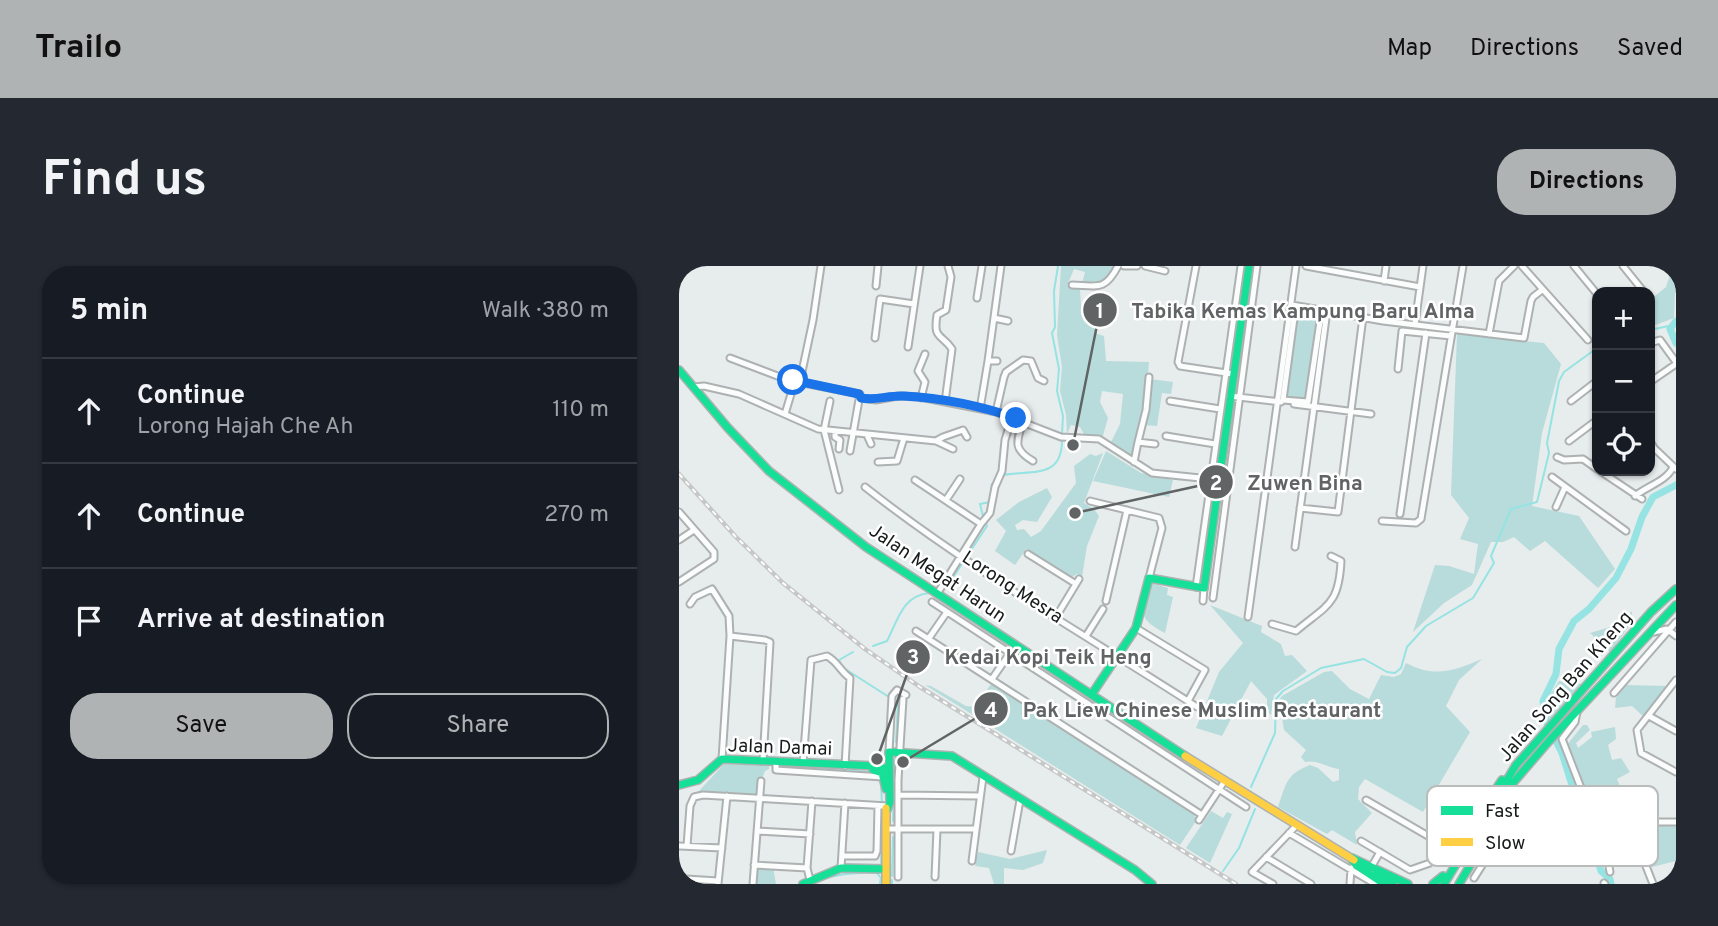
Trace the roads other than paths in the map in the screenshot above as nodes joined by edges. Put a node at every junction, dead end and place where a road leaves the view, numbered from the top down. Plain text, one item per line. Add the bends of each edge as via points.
1 (821, 266) edge
2 (879, 266) edge
3 (920, 266) edge
4 (948, 266) edge
5 (982, 266) edge
6 (1000, 266) edge
7 (1121, 266) edge
8 (1137, 266) edge
9 (1145, 266) edge
10 (1196, 266) edge
11 (1241, 266) edge
12 (1249, 266) edge
13 (1257, 266) edge
14 (1296, 266) edge
15 (1306, 266) edge
16 (1387, 266) edge
17 (1423, 266) edge
18 (1464, 266) edge
19 (1514, 266) edge
20 (1522, 266) edge
21 (1574, 266) edge
22 (1623, 266) edge
23 (1340, 269) edge
24 (1164, 271) dead end
25 (1384, 281) junction
26 (1072, 285) dead end
27 (876, 286) dead end
28 (1420, 287) junction
29 (1640, 287) edge
30 (1592, 288) edge
31 (1542, 290) junction
32 (977, 298) dead end
33 (914, 304) junction
34 (1292, 304) junction
35 (1158, 310) dead end
36 (1327, 311) junction
37 (1174, 312) dead end
38 (1363, 317) junction
39 (993, 318) junction
40 (1008, 321) dead end
41 (1415, 324) junction
42 (1451, 332) junction
43 (1426, 333) junction
44 (1489, 334) junction
45 (874, 338) dead end
46 (1655, 340) edge
47 (1588, 341) dead end
48 (908, 347) dead end
49 (925, 354) dead end
50 (730, 358) dead end
51 (988, 361) junction
52 (997, 361) dead end
53 (1676, 363) edge
54 (1398, 369) dead end
55 (680, 373) edge
56 (1229, 374) junction
57 (1149, 377) dead end
58 (1655, 378) edge
59 (800, 381) junction
60 (1044, 381) dead end
61 (1592, 385) edge
62 (693, 387) junction
63 (791, 394) dead end
64 (860, 396) junction
65 (1230, 396) junction
66 (1240, 397) junction
67 (921, 398) junction
68 (830, 401) dead end
69 (1170, 401) dead end
70 (1571, 401) dead end
71 (945, 402) junction
72 (1278, 402) junction
73 (1311, 404) junction
74 (980, 409) junction
75 (1220, 409) junction
76 (1351, 411) junction
77 (996, 412) junction
78 (785, 414) junction
79 (1371, 414) dead end
80 (1012, 417) junction
81 (1023, 421) junction
82 (1592, 424) edge
83 (824, 430) junction
84 (835, 431) junction
85 (852, 432) junction
86 (867, 435) junction
87 (1166, 436) dead end
88 (967, 437) dead end
89 (904, 439) junction
90 (1569, 441) dead end
91 (936, 442) junction
92 (1138, 442) junction
93 (871, 444) dead end
94 (1155, 444) dead end
95 (1215, 444) junction
96 (1655, 446) edge
97 (839, 449) dead end
98 (953, 449) dead end
99 (850, 451) dead end
100 (1557, 457) dead end
101 (1033, 461) dead end
102 (1134, 462) junction
103 (878, 463) dead end
104 (1592, 466) edge
105 (1674, 468) edge
106 (1607, 476) edge
107 (1552, 477) dead end
108 (960, 479) dead end
109 (915, 480) dead end
110 (1210, 480) junction
111 (865, 487) dead end
112 (1565, 487) junction
113 (839, 490) dead end
114 (1635, 496) junction
115 (1642, 499) dead end
116 (946, 500) junction
117 (1090, 501) dead end
118 (1556, 507) dead end
119 (1300, 508) junction
120 (1127, 510) junction
121 (679, 512) edge
122 (1400, 514) dead end
123 (1382, 521) dead end
124 (984, 522) junction
125 (694, 530) junction
126 (1626, 531) dead end
127 (679, 540) edge
128 (1295, 547) dead end
129 (1028, 554) dead end
130 (1331, 556) dead end
131 (965, 558) junction
132 (1149, 578) junction
133 (679, 582) edge
134 (1200, 587) junction
135 (1676, 589) edge
136 (937, 594) junction
137 (1213, 597) dead end
138 (1106, 601) dead end
139 (1203, 601) dead end
140 (932, 602) dead end
141 (690, 604) dead end
142 (1676, 605) edge
143 (1103, 609) dead end
144 (947, 611) junction
145 (1651, 612) junction
146 (1056, 617) junction
147 (1248, 617) dead end
148 (1676, 622) edge
149 (1272, 624) dead end
150 (1136, 628) junction
151 (990, 629) junction
152 (916, 631) dead end
153 (1669, 631) junction
154 (1648, 635) junction
155 (730, 636) junction
156 (1086, 636) junction
157 (1676, 636) edge
158 (985, 637) junction
159 (929, 638) junction
160 (1010, 653) junction
161 (1117, 656) junction
162 (1624, 661) junction
163 (1614, 671) junction
164 (1632, 673) junction
165 (992, 679) junction
166 (1676, 680) edge
167 (1614, 693) dead end
168 (1092, 694) junction
169 (1188, 701) junction
170 (1197, 707) dead end
171 (1577, 712) junction
172 (1649, 716) junction
173 (1556, 727) junction
174 (1676, 731) edge
175 (1546, 737) junction
176 (889, 752) junction
177 (899, 753) junction
178 (722, 759) junction
179 (763, 761) junction
180 (803, 763) junction
181 (1516, 765) junction
182 (776, 766) junction
183 (845, 766) junction
184 (1676, 772) edge
185 (886, 773) junction
186 (983, 777) junction
187 (1515, 778) junction
188 (761, 781) dead end
189 (1224, 782) junction
190 (679, 785) edge
191 (1498, 786) edge
192 (1506, 786) edge
193 (1508, 786) edge
194 (1513, 786) edge
195 (1580, 786) edge
196 (1219, 789) junction
197 (898, 795) junction
198 (727, 796) junction
199 (980, 796) junction
200 (759, 798) junction
201 (1020, 800) junction
202 (1366, 800) dead end
203 (811, 801) junction
204 (845, 803) junction
205 (884, 807) junction
206 (1245, 807) dead end
207 (1658, 822) edge
208 (1676, 822) edge
209 (1296, 826) junction
210 (887, 829) junction
211 (898, 829) junction
212 (937, 829) junction
213 (976, 829) junction
214 (757, 831) junction
215 (1289, 833) junction
216 (810, 834) junction
217 (1427, 837) edge
218 (1361, 841) dead end
219 (679, 846) edge
220 (687, 846) junction
221 (722, 848) junction
222 (1011, 851) dead end
223 (1380, 852) junction
224 (842, 856) junction
225 (1266, 857) junction
226 (972, 860) dead end
227 (1351, 863) junction
228 (1427, 864) edge
229 (754, 865) junction
230 (1372, 866) junction
231 (1460, 866) edge
232 (1471, 866) edge
233 (1481, 866) edge
234 (1609, 866) edge
235 (1646, 866) edge
236 (807, 868) junction
237 (841, 868) junction
238 (886, 869) junction
239 (1610, 872) dead end
240 (898, 877) dead end
241 (935, 877) dead end
242 (1474, 878) dead end
243 (1444, 880) edge
244 (806, 882) edge
245 (679, 883) edge
246 (718, 883) edge
247 (1460, 883) edge
248 (753, 884) edge
249 (886, 884) edge
250 (1152, 884) edge
251 (1273, 884) edge
252 (1311, 884) edge
253 (1350, 884) edge
254 (1375, 884) edge
255 (1384, 884) edge
256 (1392, 884) edge
257 (1408, 884) edge
258 (1436, 884) edge
259 (1449, 884) edge
260 (1653, 884) edge

1 - 59 street
2 - 27 street
3 - 33 street
4 - 71 street via 946,310 937,316 935,330 952,349
5 - 32 street
6 - 39 street
7 - 8 street
7 - 26 street via 1103,286
9 - 24 street
10 - 56 street via 1178,362
11 - 56 street
12 - 56 street
13 - 66 street
14 - 34 street
15 - 23 street
16 - 25 street
17 - 28 street
18 - 42 street
19 - 44 street via 1499,281
20 - 31 street
21 - 30 street
22 - 29 street
23 - 25 street
25 - 28 street
28 - 41 street
31 - 44 street via 1531,301 1524,338
31 - 47 street
33 - 45 street via 880,299
33 - 48 street
34 - 36 street
34 - 72 street
35 - 37 street
36 - 38 street
36 - 73 street
38 - 41 street
38 - 76 street
39 - 40 street
39 - 51 street
41 - 42 street
42 - 43 street
42 - 44 street
42 - 123 street via 1421,519 1416,523
43 - 54 street via 1402,331
43 - 122 street
46 - 53 street
49 - 67 street via 918,371 925,382
50 - 59 street
51 - 52 street
51 - 74 street
53 - 58 street
55 - 62 street, Jalan Megat Harun
56 - 65 street
56 - 75 street
57 - 92 street
59 - 64 street
60 - 77 street via 1031,361 1023,360 1006,372
61 - 70 street
62 - 78 street via 739,394
62 - 136 street, Jalan Megat Harun via 769,471 866,547
63 - 78 street
64 - 67 street
64 - 85 street
65 - 66 street
65 - 134 street
66 - 72 street
66 - 137 street
67 - 71 street
68 - 83 street
69 - 75 street
71 - 74 street
72 - 73 street
72 - 147 street
73 - 73 street via 1321,315 1295,311 1283,400
73 - 76 street
73 - 119 street
74 - 77 street
75 - 95 street
76 - 79 street
76 - 119 street via 1338,512
77 - 80 street
78 - 83 street
80 - 81 street
80 - 124 street via 991,513
81 - 101 street via 1017,447
81 - 102 street via 1063,437 1099,439
82 - 90 street
83 - 84 street
83 - 113 street
84 - 85 street
84 - 97 street
85 - 86 street
85 - 99 street
86 - 89 street
86 - 93 street
87 - 95 street
88 - 91 street via 963,430
89 - 91 street
89 - 103 street via 897,461
91 - 98 street
92 - 94 street
92 - 102 street
95 - 110 street
96 - 105 street
100 - 104 street via 1583,459
102 - 110 street via 1152,473
105 - 114 street
106 - 114 street
107 - 112 street
108 - 116 street
109 - 116 street
110 - 134 street
111 - 131 street, Lorong Mesra
112 - 118 street
112 - 126 street
114 - 115 street
116 - 124 street
117 - 120 street
119 - 128 street
120 - 132 street via 1157,516 1162,522
120 - 138 street
121 - 125 street
124 - 131 street
125 - 127 street
125 - 133 street via 714,552 714,559
129 - 146 street via 1077,582
130 - 149 street via 1341,561 1332,604 1296,631
131 - 136 street
131 - 146 street, Lorong Mesra
132 - 134 street
132 - 150 street
134 - 139 street
135 - 145 street, Jalan Song Ban Kheng
136 - 151 street, Jalan Megat Harun
140 - 144 street, Jalan Megat Harun
141 - 155 street via 712,589 729,616
142 - 154 street, Jalan Song Ban Kheng
143 - 156 street
144 - 158 street, Jalan Megat Harun
144 - 159 street
145 - 162 street via 1661,608 1663,615
145 - 173 street, Jalan Song Ban Kheng
146 - 156 street, Lorong Mesra
148 - 153 street
150 - 161 street
150 - 169 street via 1205,670
151 - 158 street
151 - 168 street, Jalan Megat Harun
152 - 159 street
153 - 154 street via 1660,629
153 - 157 street
153 - 164 street
154 - 162 street, Jalan Song Ban Kheng
155 - 178 street
155 - 179 street via 770,642
156 - 161 street, Lorong Mesra
158 - 160 street, Jalan Megat Harun
159 - 165 street
160 - 165 street
160 - 196 street, Jalan Megat Harun
161 - 168 street
161 - 169 street, Lorong Mesra
162 - 163 street, Jalan Song Ban Kheng
162 - 164 street
163 - 164 street
163 - 171 street, Jalan Song Ban Kheng
164 - 167 street
165 - 196 street via 1200,818
166 - 172 street
168 - 189 street, Jalan Megat Harun
169 - 170 street, Lorong Mesra
171 - 173 street, Jalan Song Ban Kheng
171 - 195 street via 1562,739
172 - 174 street
172 - 184 street via 1637,730 1641,753
173 - 175 street, Jalan Song Ban Kheng
175 - 181 street, Jalan Song Ban Kheng
175 - 187 street, Jalan Song Ban Kheng
176 - 177 street
176 - 177 street via 891,695 897,690 904,697
176 - 185 street
177 - 186 street via 952,756
177 - 197 street
178 - 179 street, Jalan Damai
178 - 190 street, Jalan Damai via 698,781
179 - 182 street, Jalan Damai
180 - 182 street, Jalan Damai
180 - 183 street, Jalan Damai
180 - 183 street via 811,660 827,656 850,678
181 - 191 street
181 - 192 street, Jalan Song Ban Kheng
182 - 185 street
183 - 185 street, Jalan Damai via 876,766
185 - 205 street via 890,775
186 - 199 street
186 - 201 street
187 - 193 street, Jalan Song Ban Kheng
187 - 194 street
188 - 200 street
189 - 196 street
189 - 209 street, Jalan Megat Harun
196 - 206 street, Jalan Megat Harun
197 - 199 street
197 - 211 street
198 - 200 street
198 - 220 street via 694,797
198 - 221 street
199 - 213 street
200 - 203 street
200 - 214 street
201 - 222 street
201 - 250 street
202 - 217 street
203 - 204 street
203 - 216 street
204 - 205 street
204 - 224 street
205 - 210 street
205 - 224 street via 875,856
207 - 208 street
209 - 215 street
209 - 227 street, Jalan Megat Harun
210 - 211 street
210 - 238 street
211 - 212 street
211 - 240 street
212 - 213 street
212 - 241 street
213 - 226 street
214 - 216 street
214 - 229 street
215 - 225 street
215 - 227 street, Jalan Megat Harun
216 - 236 street
218 - 223 street
219 - 220 street
220 - 221 street
221 - 246 street
223 - 228 street via 1410,870
223 - 230 street
224 - 237 street
225 - 251 street via 1252,872
225 - 252 street
227 - 230 street, Jalan Megat Harun
227 - 253 street
227 - 254 street, Jalan Megat Harun
227 - 255 street
227 - 256 street, Jalan Megat Harun
229 - 236 street
229 - 248 street
230 - 257 street, Jalan Megat Harun
231 - 259 street, Jalan Song Ban Kheng
232 - 247 street
233 - 242 street
234 - 239 street
235 - 260 street
236 - 244 street
237 - 238 street
237 - 244 street
238 - 249 street
243 - 258 street
245 - 246 street via 686,879

